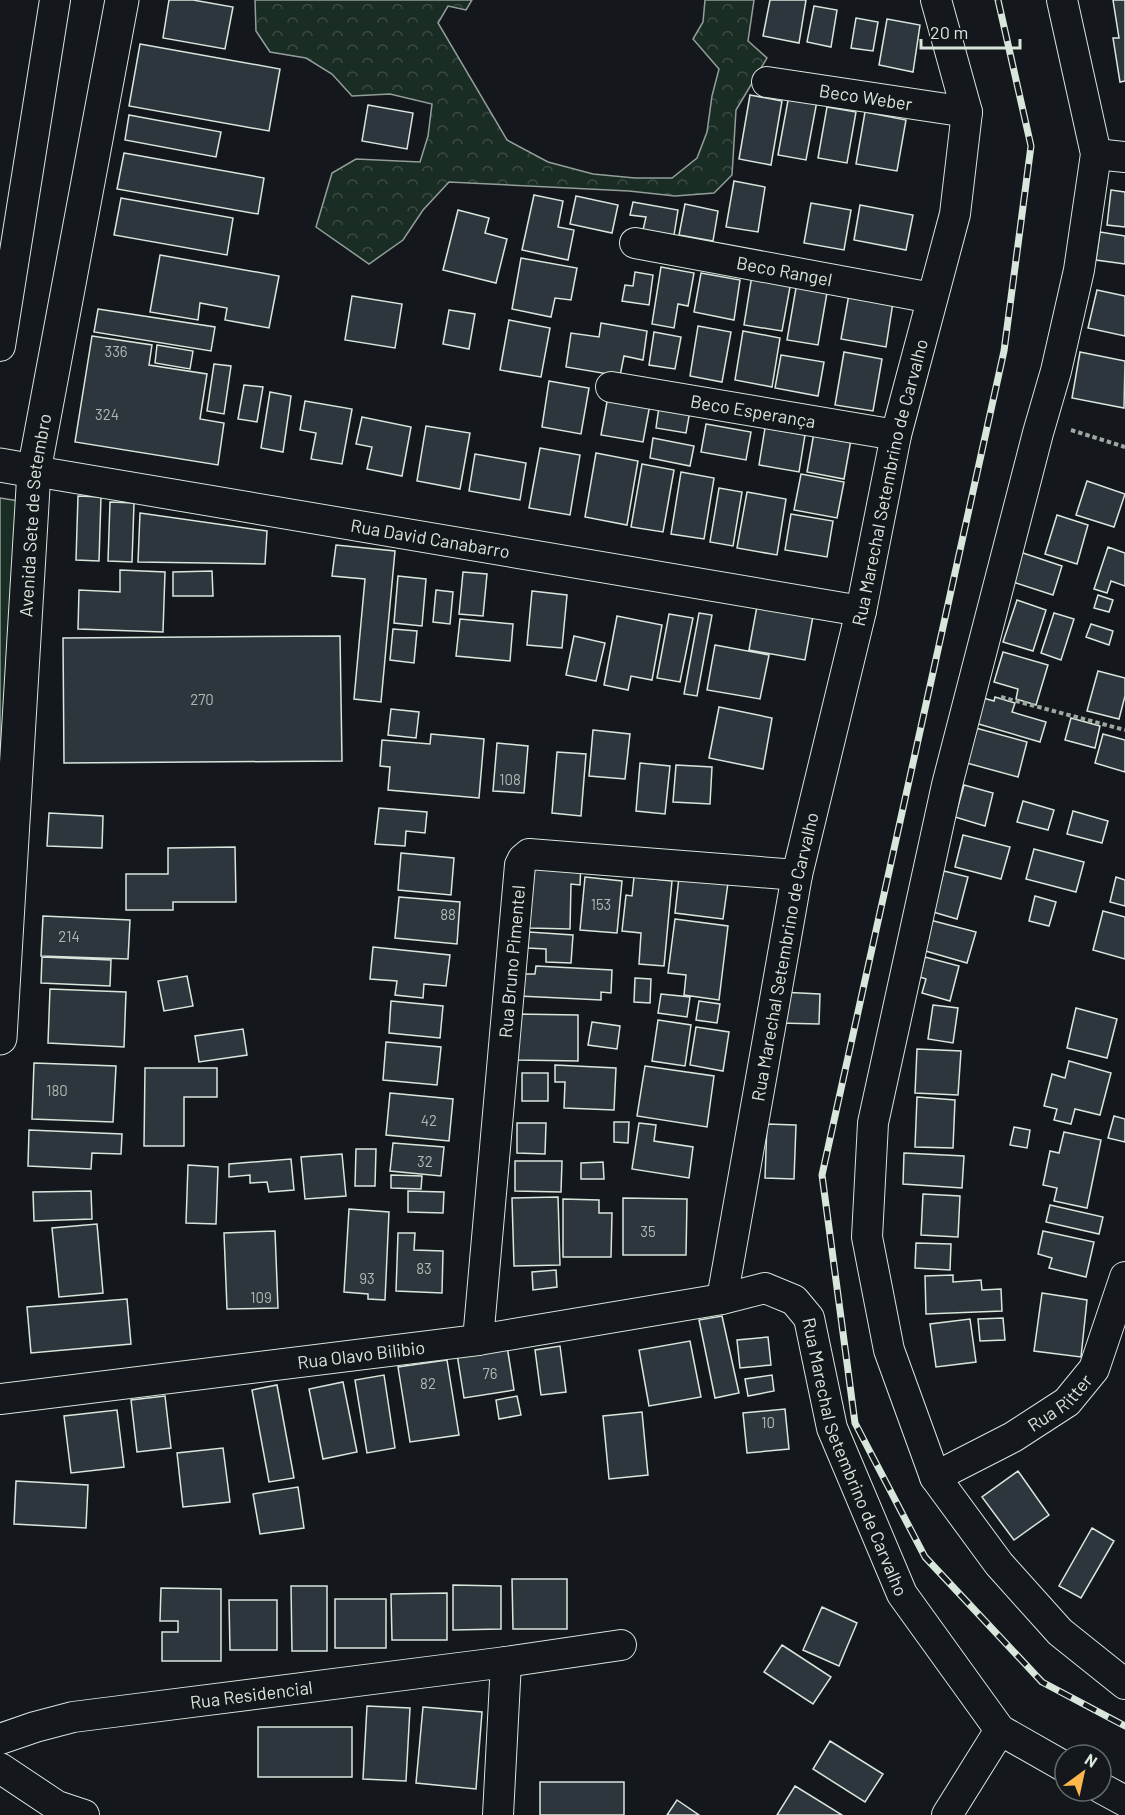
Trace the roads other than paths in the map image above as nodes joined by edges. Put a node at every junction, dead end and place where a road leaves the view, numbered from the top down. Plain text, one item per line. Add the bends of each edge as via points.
1 (55, 0) edge
2 (122, 0) edge
3 (936, 0) edge
4 (1062, 0) edge
5 (767, 82) dead end
6 (967, 112) junction
7 (1096, 154) junction
8 (1125, 157) edge
9 (635, 243) dead end
10 (932, 298) junction
11 (0, 346) edge
12 (611, 387) dead end
13 (896, 435) junction
14 (0, 465) edge
15 (34, 471) junction
16 (861, 611) junction
17 (797, 875) junction
18 (0, 1038) edge
19 (1125, 1277) edge
20 (722, 1299) junction
21 (478, 1340) junction
22 (0, 1399) edge
23 (935, 1477) junction
24 (621, 1645) dead end
25 (506, 1662) junction
26 (1125, 1684) edge
27 (1000, 1730) junction
28 (0, 1739) edge
29 (1053, 1760) edge
30 (0, 1768) edge
31 (84, 1815) edge
32 (498, 1815) edge
33 (947, 1815) edge

1 - 11 street
2 - 15 street, Avenida Sete de Setembro
3 - 6 street, Rua Marechal Setembrino de Carvalho
4 - 7 street
5 - 6 street, Beco Weber
6 - 10 street, Rua Marechal Setembrino de Carvalho via 955,214
7 - 8 street
7 - 23 street via 1079,270 1056,371 947,785 873,1123 867,1237 889,1350
9 - 10 street, Beco Rangel
10 - 13 street, Rua Marechal Setembrino de Carvalho
12 - 13 street, Beco Esperança
13 - 16 street, Rua Marechal Setembrino de Carvalho
14 - 15 street, Rua David Canabarro
15 - 16 street, Rua David Canabarro
15 - 18 street, Avenida Sete de Setembro
16 - 17 street, Rua Marechal Setembrino de Carvalho
17 - 20 street, Rua Marechal Setembrino de Carvalho
17 - 21 street, Rua Bruno Pimentel via 529,854 523,859
19 - 23 street, Rua Ritter via 1094,1369 1067,1401 1013,1437
20 - 21 street, Rua Olavo Bilibio
20 - 27 street, Rua Marechal Setembrino de Carvalho via 765,1288 794,1300 809,1318 832,1428 902,1594
21 - 22 street, Rua Olavo Bilibio
23 - 26 street via 999,1564 1060,1632
24 - 25 street, Rua Residencial
25 - 28 street, Rua Residencial via 74,1717
25 - 32 street
27 - 29 street, Rua Marechal Setembrino de Carvalho
27 - 33 street
30 - 31 street via 57,1806

